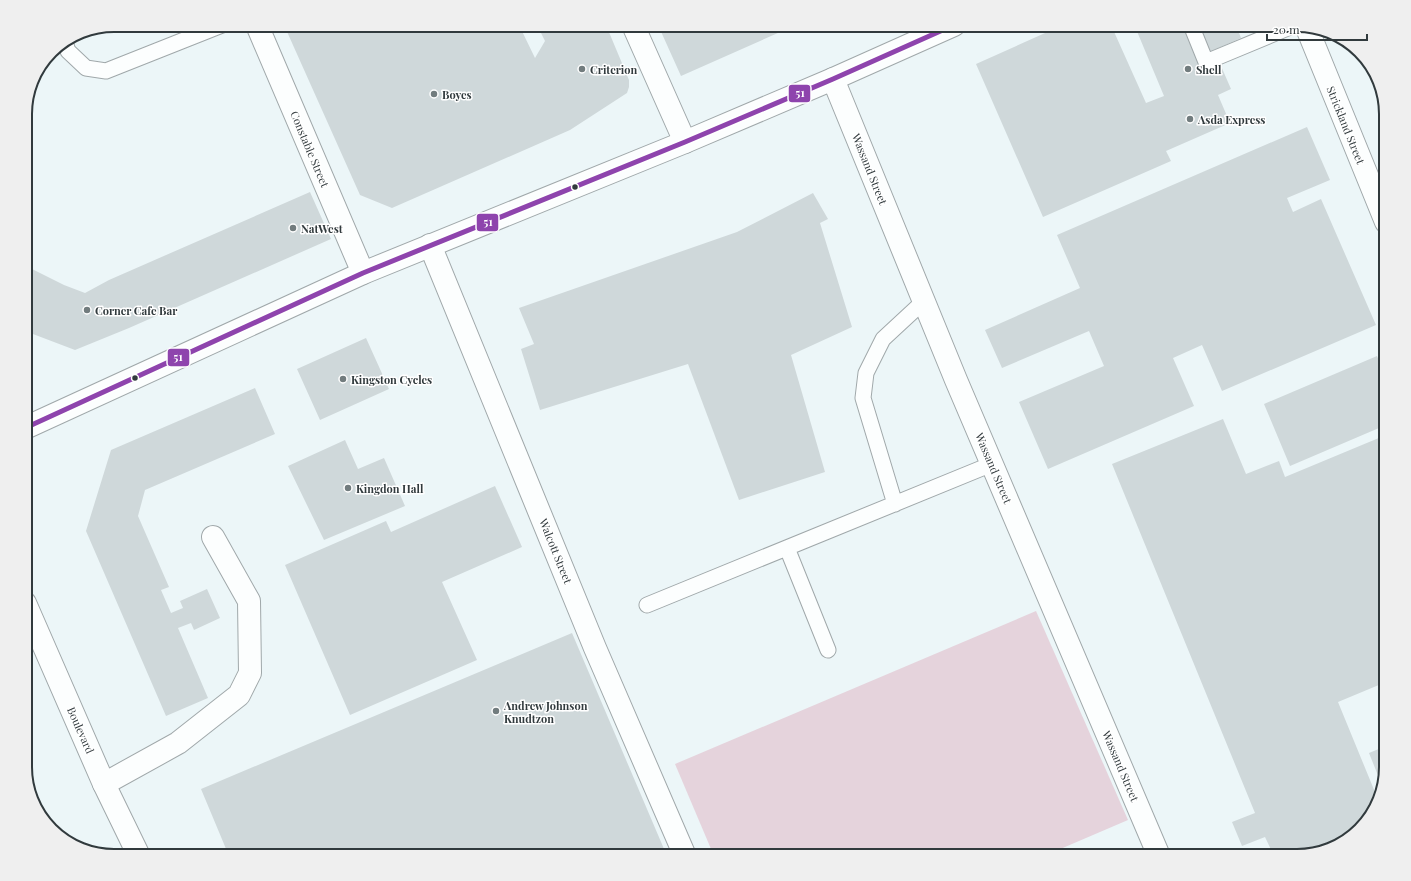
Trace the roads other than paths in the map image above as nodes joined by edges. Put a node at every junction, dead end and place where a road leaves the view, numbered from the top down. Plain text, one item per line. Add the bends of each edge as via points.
1 (204, 32) edge
2 (260, 32) edge
3 (636, 32) edge
4 (938, 32) edge
5 (1194, 32) edge
6 (1278, 32) edge
7 (1309, 33) edge
8 (67, 47) edge
9 (833, 79) junction
10 (685, 142) junction
11 (1379, 205) edge
12 (430, 245) junction
13 (363, 273) junction
14 (924, 300) junction
15 (32, 425) edge
16 (992, 464) junction
17 (894, 504) junction
18 (213, 537) dead end
19 (787, 548) junction
20 (647, 605) dead end
21 (32, 619) edge
22 (828, 650) dead end
23 (104, 784) junction
24 (136, 849) edge
25 (682, 849) edge
26 (1155, 849) edge

1 - 8 lane via 106,71 86,68
2 - 13 street, Constable Street
3 - 10 street
4 - 9 street
5 - 6 lane via 1206,62
7 - 11 street, Strickland Street
9 - 10 street
9 - 14 street, Wassand Street
10 - 12 street
12 - 13 street
12 - 25 street, Walcott Street via 595,648
13 - 15 street
14 - 16 street, Wassand Street
14 - 17 lane via 883,339 866,373 863,398
16 - 17 lane
16 - 26 street, Wassand Street
17 - 19 lane
18 - 23 street via 249,601 250,673 239,695 178,743
19 - 20 lane
19 - 22 lane
21 - 23 street, Boulevard
23 - 24 street, Boulevard

